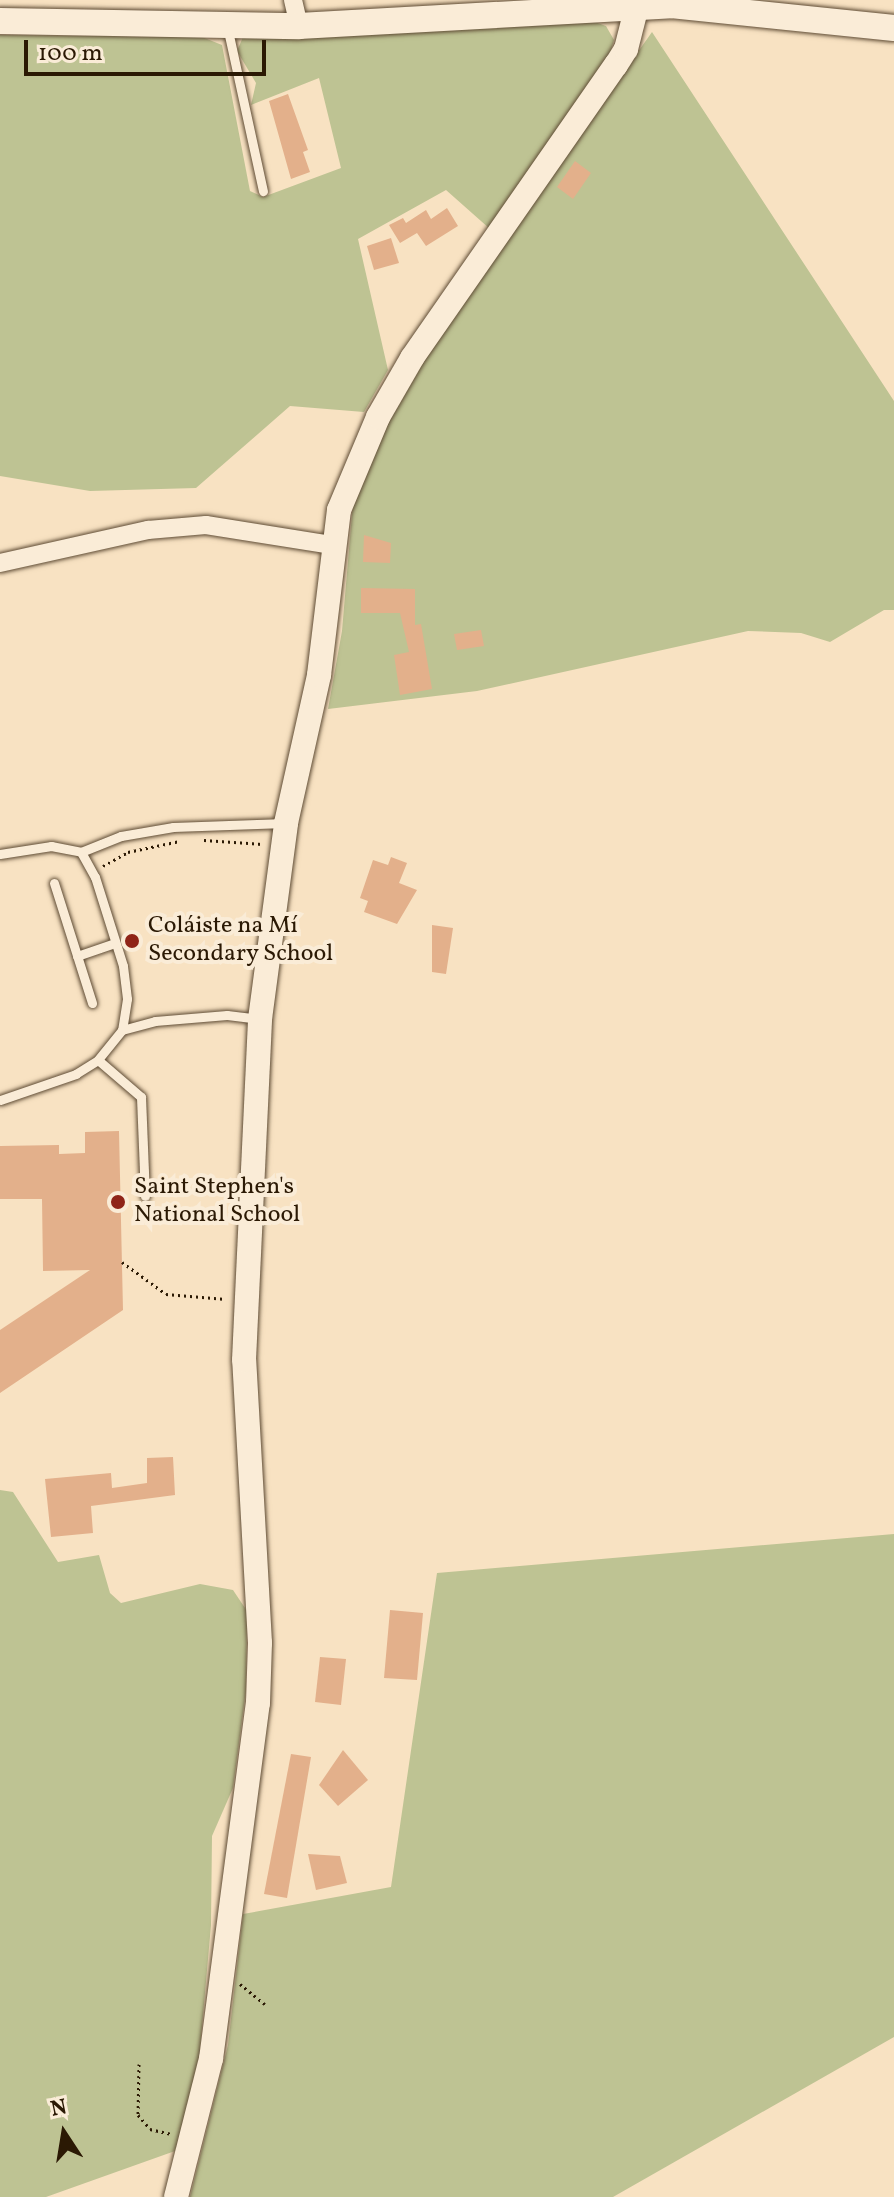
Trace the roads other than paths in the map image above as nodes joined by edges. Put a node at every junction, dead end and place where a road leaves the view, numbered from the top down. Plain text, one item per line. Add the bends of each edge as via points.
1 (293, 0) edge
2 (679, 4) edge
3 (637, 6) junction
4 (0, 21) edge
5 (227, 26) junction
6 (299, 26) junction
7 (894, 28) edge
8 (263, 191) dead end
9 (332, 545) junction
10 (0, 563) edge
11 (286, 823) junction
12 (81, 852) junction
13 (0, 854) edge
14 (54, 883) dead end
15 (115, 943) junction
16 (77, 956) junction
17 (92, 1003) dead end
18 (260, 1019) junction
19 (122, 1030) junction
20 (98, 1060) junction
21 (0, 1100) edge
22 (145, 1196) dead end
23 (176, 2197) edge

1 - 6 street
2 - 3 main road
2 - 7 main road
3 - 6 main road
3 - 9 street via 626,49 616,65 412,358 378,417 352,469
4 - 5 main road
5 - 6 main road
5 - 8 lane
9 - 10 street via 206,525 148,530
9 - 11 street via 319,675
11 - 12 lane via 173,827 121,836
11 - 18 street
12 - 13 lane via 51,846
12 - 15 lane via 95,877
14 - 16 lane
15 - 16 lane
15 - 19 lane via 127,983
16 - 17 lane
18 - 19 lane via 227,1015 155,1021
18 - 23 street via 246,1300 258,1703 221,1977 194,2133
19 - 20 lane
20 - 21 lane via 76,1074
20 - 22 lane via 141,1097

